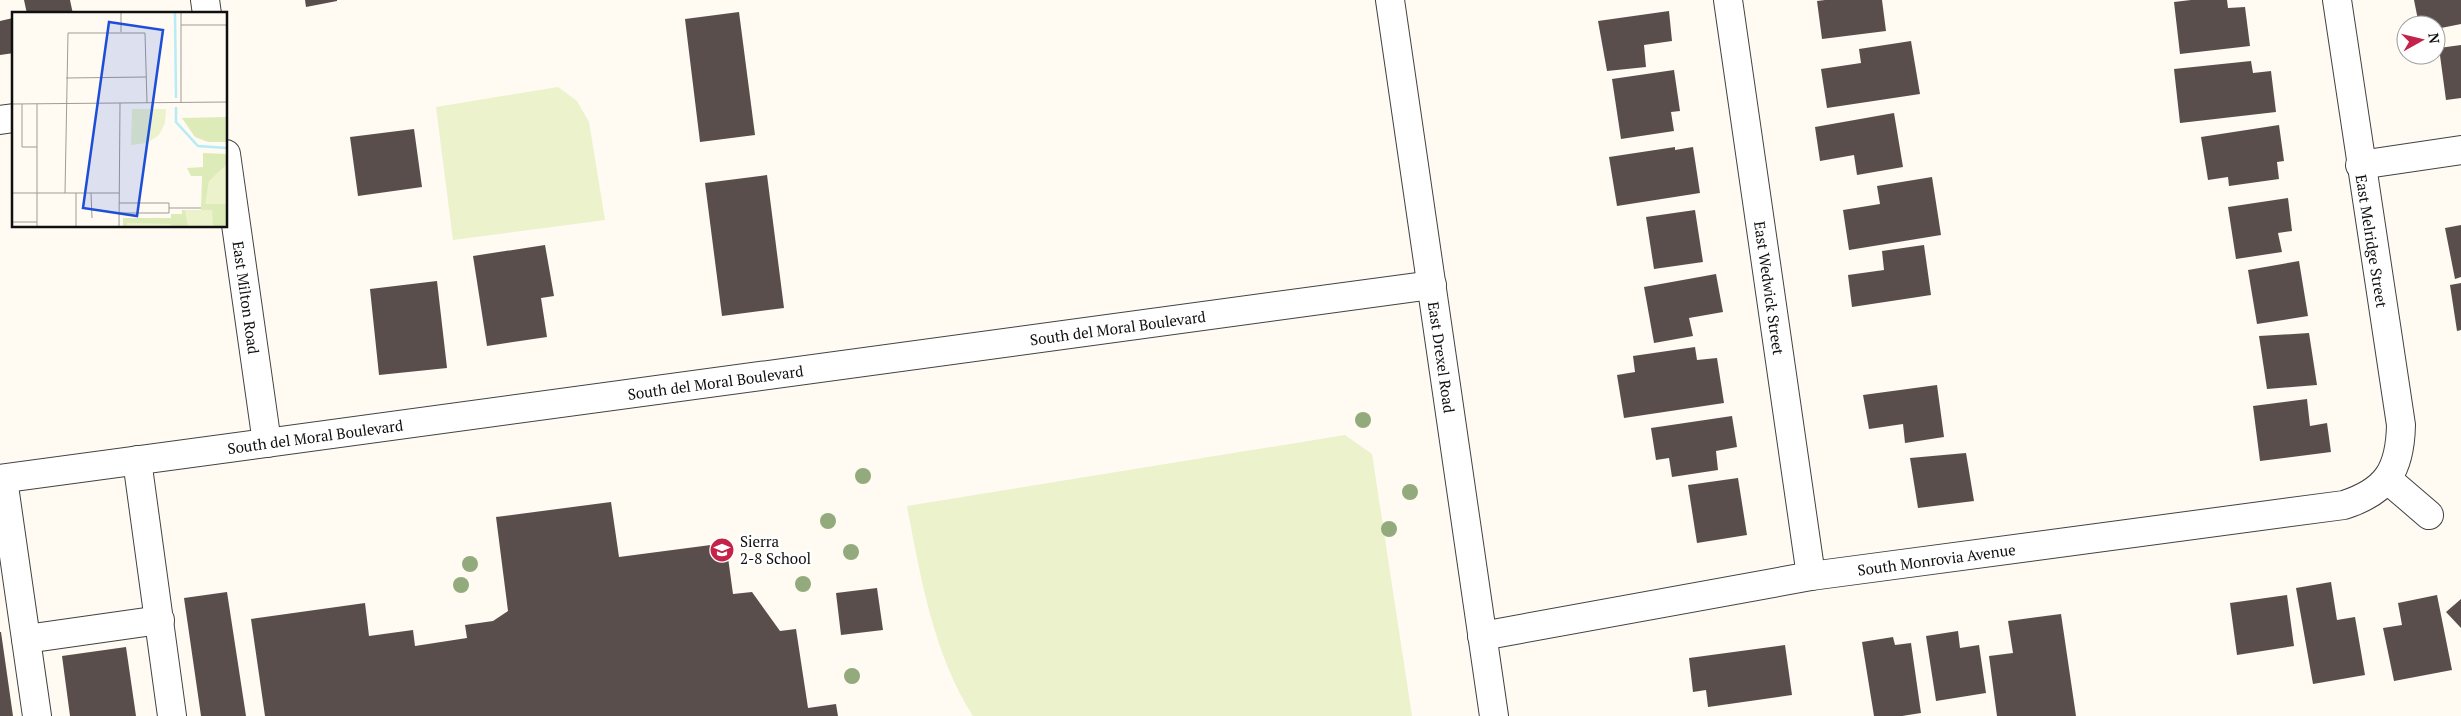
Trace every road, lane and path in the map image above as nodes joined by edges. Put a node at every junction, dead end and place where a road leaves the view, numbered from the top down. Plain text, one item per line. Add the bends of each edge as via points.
1 (1390, 0) edge
2 (1728, 0) edge
3 (2337, 0) edge
4 (2461, 150) edge
5 (2360, 164) junction
6 (228, 168) edge
7 (1432, 285) junction
8 (267, 443) junction
9 (137, 460) junction
10 (2, 479) edge
11 (2387, 479) junction
12 (2429, 515) dead end
13 (1811, 576) junction
14 (160, 620) junction
15 (1482, 636) junction
16 (26, 639) junction
17 (36, 716) edge
18 (172, 716) edge
19 (1494, 716) edge

1 - 7 street, East Drexel Road
2 - 13 street, East Wedwick Street
3 - 5 street, East Melridge Street
4 - 5 street
5 - 11 street, East Melridge Street via 2401,425 2400,446 2392,474
6 - 8 street, East Milton Road
7 - 8 street, South del Moral Boulevard
7 - 15 street, East Drexel Road
8 - 9 street, South del Moral Boulevard
9 - 10 street, South del Moral Boulevard
9 - 14 street
10 - 16 street
11 - 12 street
11 - 13 street, South Monrovia Avenue via 2370,495 2344,505
13 - 15 street, South Monrovia Avenue
14 - 16 street
14 - 18 street
15 - 19 street, East Drexel Road
16 - 17 street

